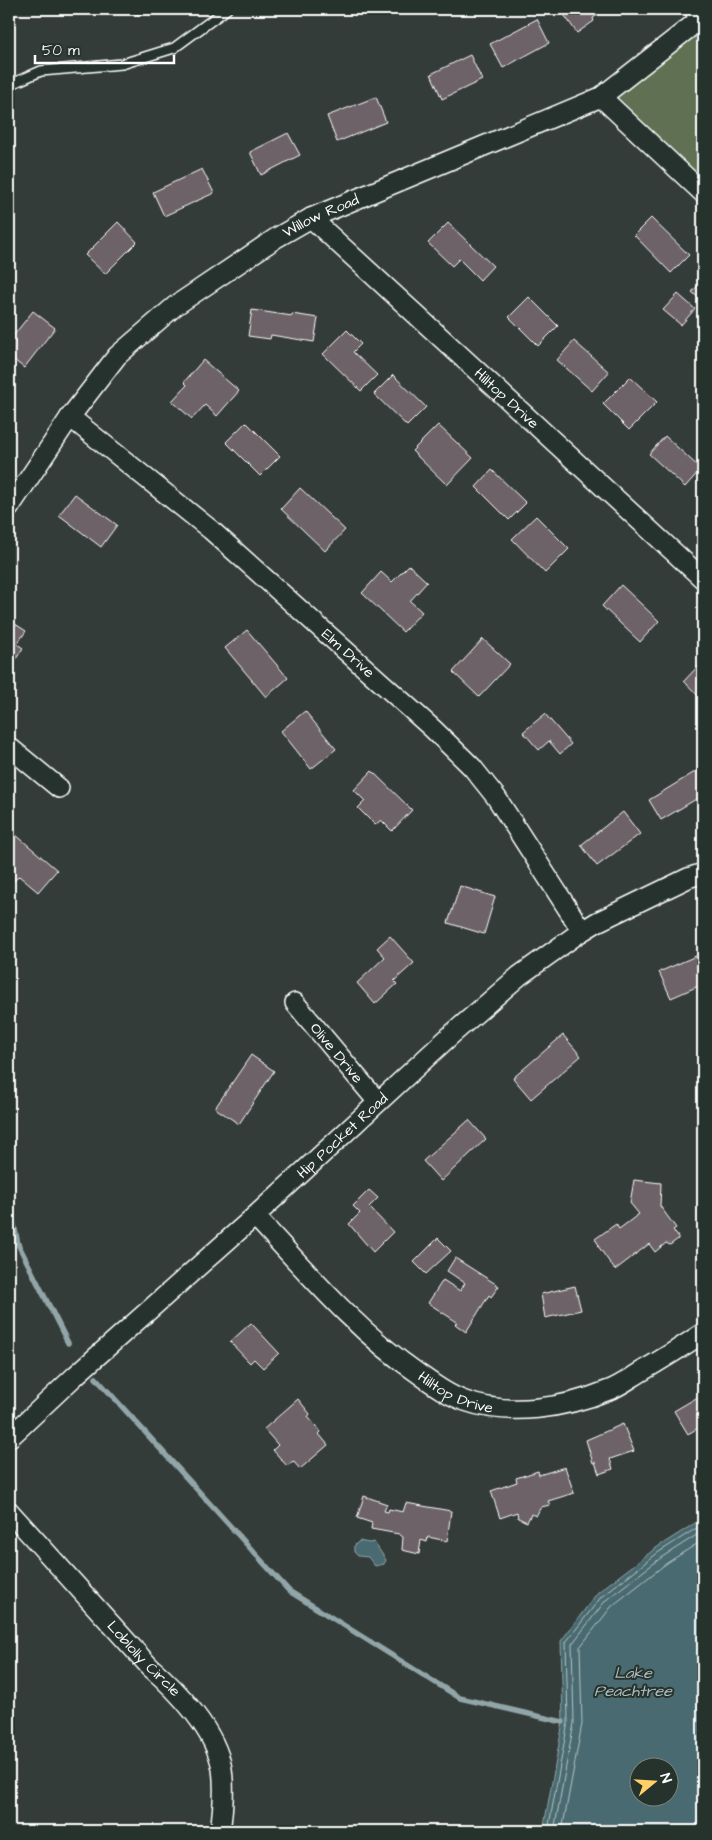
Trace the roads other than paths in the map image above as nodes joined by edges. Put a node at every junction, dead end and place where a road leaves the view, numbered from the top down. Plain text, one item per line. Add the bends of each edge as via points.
1 (227, 9) edge
2 (696, 16) edge
3 (9, 85) edge
4 (601, 97) junction
5 (703, 193) edge
6 (311, 218) junction
7 (70, 417) junction
8 (9, 508) edge
9 (703, 579) edge
10 (9, 747) edge
11 (59, 788) dead end
12 (703, 873) edge
13 (582, 931) junction
14 (294, 1003) dead end
15 (378, 1102) junction
16 (256, 1216) junction
17 (703, 1332) edge
18 (9, 1438) edge
19 (9, 1511) edge
20 (220, 1831) edge

1 - 3 lane via 174,48 122,64 41,71
2 - 4 street, Willow Road
4 - 5 street
4 - 6 street, Willow Road
6 - 7 street, Willow Road via 172,308 117,356
6 - 9 street, Hilltop Drive
7 - 8 street, Willow Road
7 - 13 street, Elm Drive via 211,530 472,767 496,798
10 - 11 street
12 - 13 street, Hip Pocket Road
13 - 15 street, Hip Pocket Road via 515,980
14 - 15 street, Olive Drive
15 - 16 street, Hip Pocket Road
16 - 17 street, Hilltop Drive via 361,1330 400,1361 464,1401 508,1409 574,1403 612,1389
16 - 18 street, Hip Pocket Road via 63,1386
19 - 20 street, Loblolly Circle via 196,1716 212,1741 222,1768 224,1797

